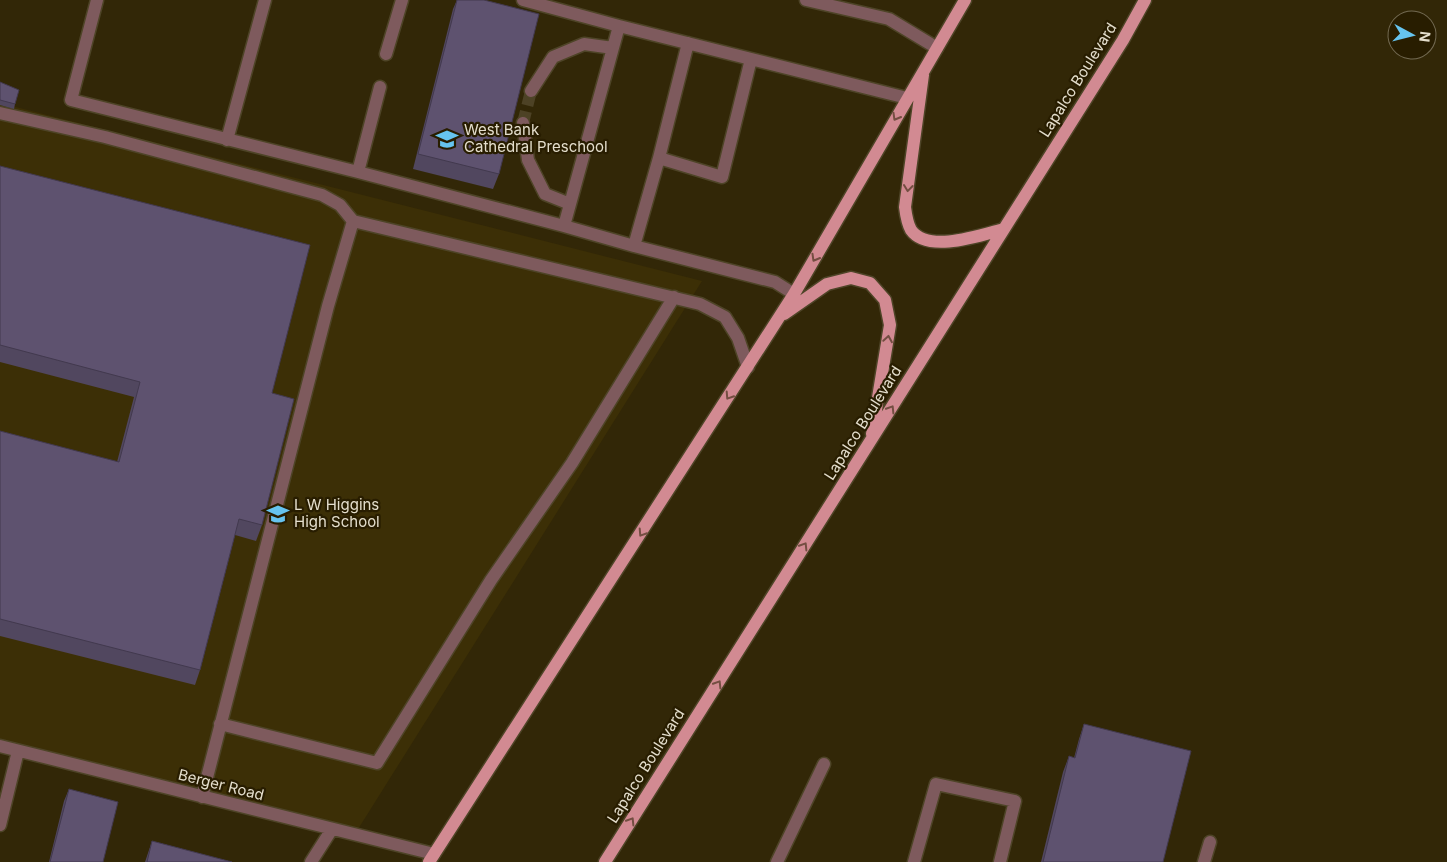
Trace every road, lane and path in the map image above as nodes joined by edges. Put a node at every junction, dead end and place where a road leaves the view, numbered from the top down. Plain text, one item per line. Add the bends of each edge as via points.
1 (97, 0) edge
2 (265, 0) edge
3 (402, 0) edge
4 (523, 0) edge
5 (806, 0) edge
6 (966, 0) edge
7 (1145, 0) edge
8 (619, 26) junction
9 (688, 43) junction
10 (613, 48) junction
11 (937, 48) junction
12 (386, 54) dead end
13 (751, 59) junction
14 (924, 70) junction
15 (380, 87) dead end
16 (531, 92) tunnel mouth
17 (908, 98) junction
18 (0, 114) edge
19 (523, 123) tunnel mouth
20 (227, 140) junction
21 (659, 158) junction
22 (358, 172) junction
23 (570, 204) junction
24 (353, 222) junction
25 (564, 226) junction
26 (1004, 230) junction
27 (634, 246) junction
28 (794, 294) junction
29 (674, 297) junction
30 (779, 317) junction
31 (748, 367) junction
32 (872, 439) junction
33 (220, 724) junction
34 (0, 746) edge
35 (18, 751) junction
36 (824, 764) dead end
37 (202, 797) junction
38 (0, 825) edge
39 (332, 829) junction
40 (1210, 842) dead end
41 (432, 858) edge
42 (311, 862) edge
43 (604, 862) edge
44 (777, 862) edge
45 (914, 862) edge
46 (1000, 862) edge
47 (1204, 862) edge

1 - 20 street via 71,100
2 - 20 street
3 - 12 street
4 - 8 street
5 - 11 street via 889,19
6 - 11 main road
7 - 26 main road, Lapalco Boulevard
8 - 9 street
8 - 10 street
9 - 13 street
9 - 21 street
10 - 16 street via 584,44 553,58
10 - 23 street
11 - 14 main road
13 - 17 street
13 - 21 street via 722,177
14 - 17 main road
14 -> 26 main road via 905,208 907,221 912,231 934,242 960,241
15 - 22 street
17 -> 28 main road
18 - 24 street via 105,137 322,195 340,205
19 - 23 street via 528,160 545,194
20 - 22 street
21 - 27 street
22 - 25 street
23 - 25 street
24 - 29 street
24 - 33 street via 328,306
25 - 27 street
32 -> 26 main road, Lapalco Boulevard
27 - 28 street via 775,282
28 - 30 main road
29 - 31 street via 700,304 725,317 738,338
29 - 33 street via 572,464 490,580 377,763
30 - 31 main road
32 -> 30 main road via 890,325 885,300 870,283 851,278 827,284
31 -> 41 main road
43 -> 32 main road, Lapalco Boulevard
33 - 37 street
34 - 35 street, Berger Road
35 - 37 street, Berger Road
35 - 38 street
36 - 44 street
37 - 39 street, Berger Road
39 - 41 street, Berger Road
39 - 42 street
40 - 47 street
45 - 46 street via 936,784 1015,801

